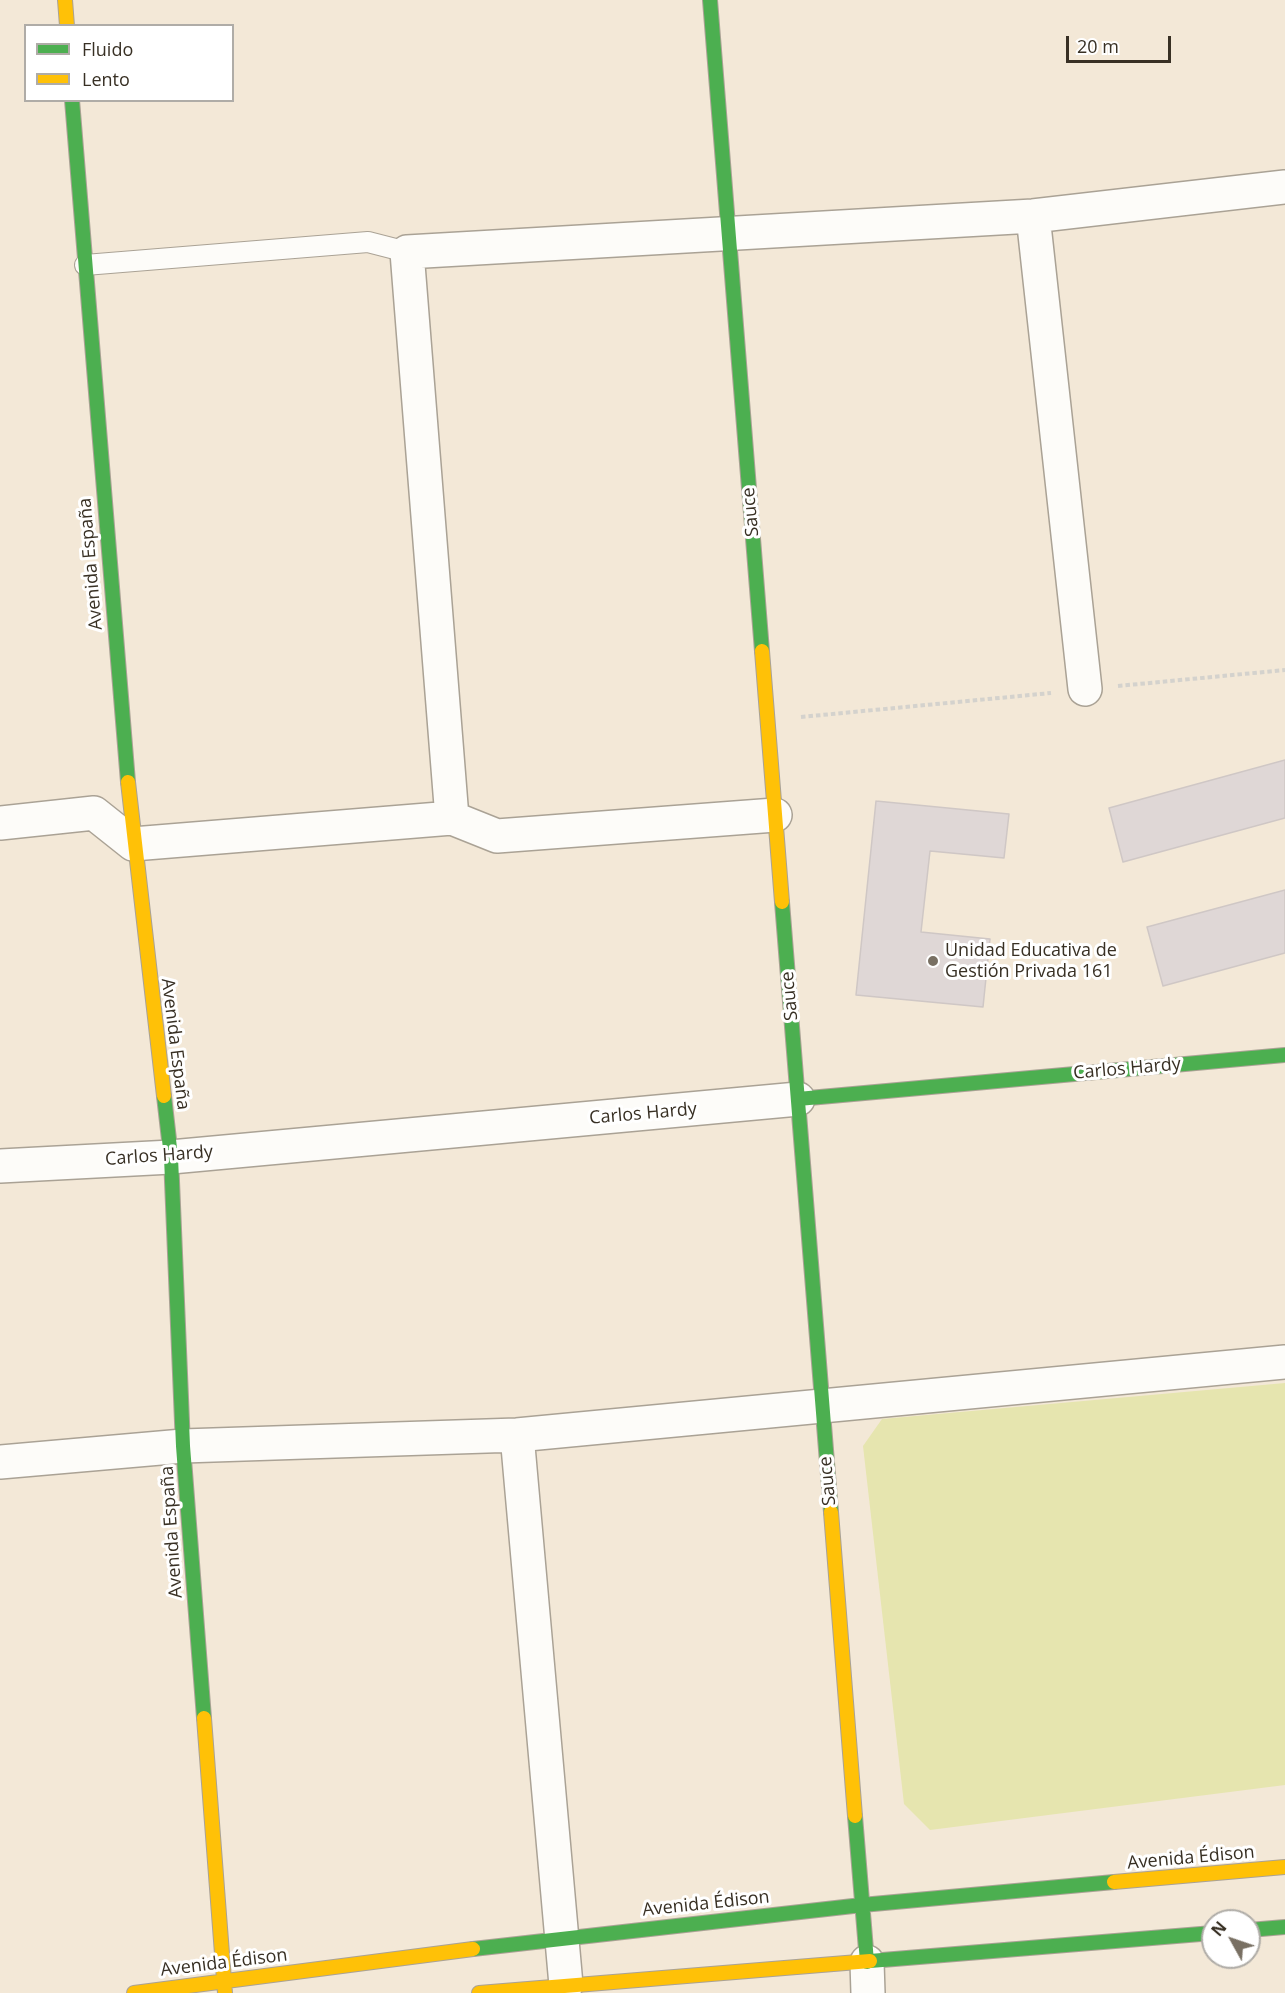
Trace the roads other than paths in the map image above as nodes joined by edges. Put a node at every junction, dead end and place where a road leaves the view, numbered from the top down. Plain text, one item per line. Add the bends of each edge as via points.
1 (65, 0) edge
2 (710, 0) edge
3 (67, 24) edge
4 (72, 102) edge
5 (1285, 188) edge
6 (1033, 216) junction
7 (729, 235) junction
8 (407, 252) junction
9 (85, 265) junction
10 (1085, 689) road end
11 (775, 815) junction
12 (452, 818) junction
13 (0, 823) edge
14 (132, 844) junction
15 (1285, 1055) edge
16 (798, 1099) junction
17 (171, 1157) junction
18 (0, 1166) edge
19 (1285, 1362) edge
20 (822, 1406) junction
21 (517, 1435) junction
22 (183, 1446) junction
23 (0, 1462) edge
24 (1285, 1867) edge
25 (862, 1905) junction
26 (1285, 1928) edge
27 (1261, 1929) edge
28 (1201, 1935) edge
29 (562, 1938) junction
30 (867, 1977) edge
31 (566, 1985) junction
32 (224, 1987) edge
33 (134, 1993) edge
34 (479, 1993) edge

1 - 3 main road
2 - 7 main road, Sauce
4 - 9 main road, Avenida España
5 - 6 street
6 - 7 street
6 - 10 street
7 - 8 street
7 - 11 main road, Sauce
8 - 9 lane via 368,242
8 - 12 street
9 - 14 main road, Avenida España
11 - 12 street via 497,836
11 - 16 main road, Sauce
12 - 14 street
13 - 14 street via 94,813
14 - 17 main road, Avenida España
15 - 16 main road, Carlos Hardy
16 - 17 street, Carlos Hardy
16 - 20 main road, Sauce
17 - 18 street, Carlos Hardy
17 - 22 main road, Avenida España
19 - 20 street
20 - 21 street
20 - 25 main road, Sauce
21 - 22 street
21 - 29 street
22 - 23 street
22 - 32 main road, Avenida España
24 - 25 main road, Avenida Édison
25 - 29 main road, Avenida Édison
25 - 30 main road, Sauce
26 - 27 main road
28 - 30 main road
29 - 31 street
29 - 32 main road, Avenida Édison
30 - 31 main road
31 - 34 main road
32 - 33 main road, Avenida Édison

